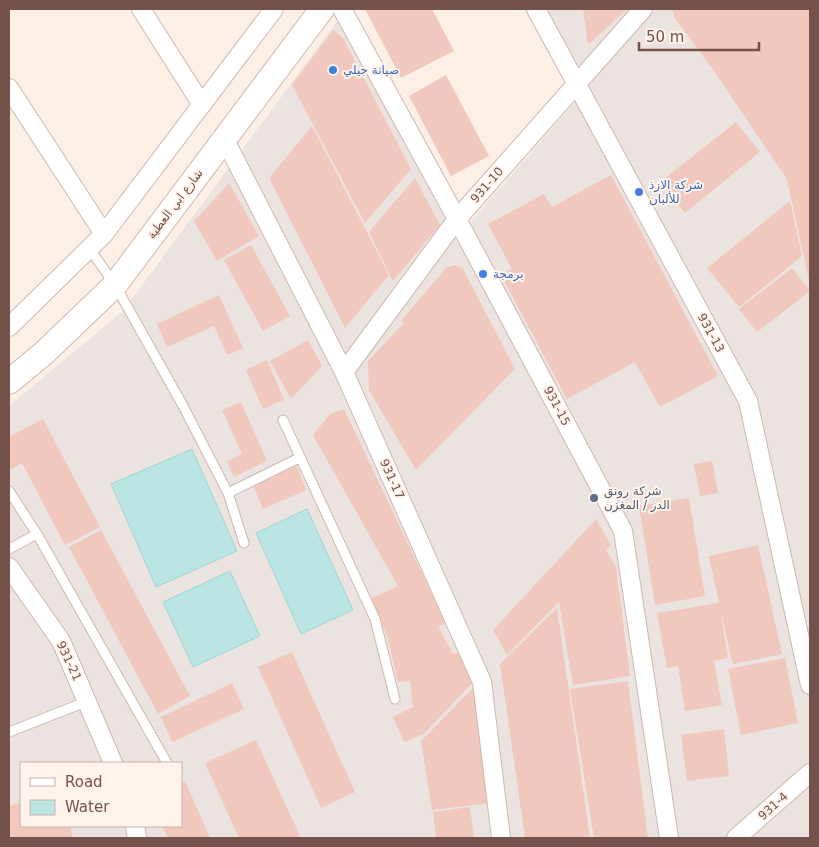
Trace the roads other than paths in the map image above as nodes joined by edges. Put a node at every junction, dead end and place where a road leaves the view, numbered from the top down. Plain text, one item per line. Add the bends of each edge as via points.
1 (140, 9) edge
2 (274, 9) edge
3 (322, 9) edge
4 (342, 9) edge
5 (536, 9) edge
6 (643, 9) edge
7 (575, 84) junction
8 (9, 88) edge
9 (202, 104) junction
10 (224, 138) junction
11 (457, 219) junction
12 (104, 234) junction
13 (89, 248) junction
14 (115, 285) junction
15 (9, 327) edge
16 (344, 372) junction
17 (9, 382) edge
18 (283, 420) dead end
19 (299, 458) junction
20 (9, 491) edge
21 (228, 493) junction
22 (37, 534) junction
23 (244, 544) dead end
24 (9, 550) edge
25 (9, 567) edge
26 (810, 685) edge
27 (395, 699) dead end
28 (88, 701) junction
29 (9, 732) edge
30 (113, 762) edge
31 (166, 762) edge
32 (810, 773) edge
33 (501, 838) edge
34 (670, 838) edge
35 (736, 838) edge

1 - 9 street
2 - 9 street
3 - 10 street, شارع ابي العطية
4 - 11 street, 931-15
5 - 7 street, 931-13
6 - 7 street, 931-10
7 - 11 street, 931-10
7 - 26 street, 931-13 via 748,401
8 - 12 street
9 - 12 street
10 - 14 street, شارع ابي العطية
10 - 16 street, 931-17
11 - 16 street, 931-10
11 - 34 street, 931-15 via 623,531
12 - 13 street
13 - 14 lane
13 - 15 street
14 - 17 street, شارع ابي العطية
14 - 21 lane
16 - 33 street, 931-17 via 482,682
18 - 19 lane
19 - 21 lane
19 - 27 lane via 376,619
20 - 22 lane
21 - 23 lane
22 - 24 lane
22 - 31 lane
25 - 28 street, 931-21 via 61,640
28 - 29 lane
28 - 30 street, 931-21
32 - 35 street, 931-4

